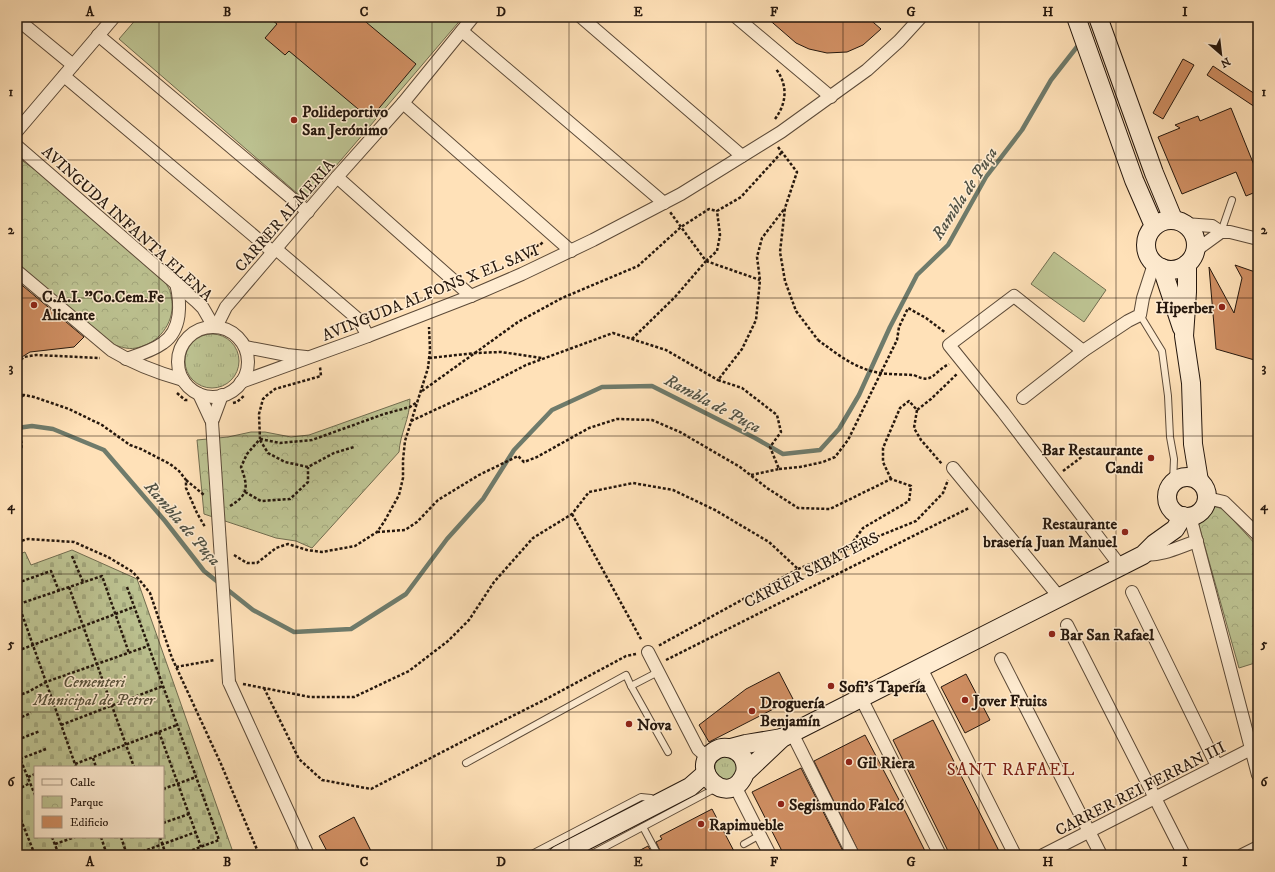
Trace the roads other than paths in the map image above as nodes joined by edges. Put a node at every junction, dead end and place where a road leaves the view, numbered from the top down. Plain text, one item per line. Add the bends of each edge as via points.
1 (114, 17) edge
2 (473, 17) edge
3 (581, 17) edge
4 (736, 17) edge
5 (921, 17) edge
6 (1076, 17) edge
7 (1098, 17) edge
8 (17, 19) edge
9 (462, 31) junction
10 (98, 35) junction
11 (73, 65) junction
12 (64, 76) junction
13 (831, 97) junction
14 (403, 102) junction
15 (17, 131) edge
16 (17, 147) edge
17 (742, 156) junction
18 (336, 178) junction
19 (1232, 200) dead end
20 (664, 203) junction
21 (308, 212) junction
22 (1179, 222) junction
23 (1154, 226) junction
24 (1221, 232) junction
25 (1258, 239) edge
26 (274, 250) junction
27 (571, 251) junction
28 (1191, 258) junction
29 (1158, 266) junction
30 (17, 271) edge
31 (176, 283) junction
32 (471, 296) junction
33 (226, 307) junction
34 (204, 308) junction
35 (1140, 315) junction
36 (215, 327) junction
37 (368, 336) junction
38 (1184, 336) junction
39 (245, 347) junction
40 (1083, 351) junction
41 (309, 357) junction
42 (126, 359) junction
43 (183, 380) junction
44 (241, 382) junction
45 (200, 394) junction
46 (222, 395) junction
47 (1023, 398) dead end
48 (212, 422) junction
49 (953, 468) road end
50 (1185, 480) junction
51 (1207, 498) junction
52 (1181, 514) junction
53 (1258, 535) edge
54 (1197, 541) junction
55 (1148, 550) junction
56 (1121, 567) junction
57 (1132, 592) dead end
58 (1060, 598) junction
59 (1067, 625) dead end
60 (648, 652) road end
61 (1001, 659) dead end
62 (921, 668) junction
63 (656, 669) junction
64 (631, 686) junction
65 (862, 698) junction
66 (787, 736) junction
67 (731, 748) junction
68 (668, 752) dead end
69 (1254, 755) edge
70 (466, 763) dead end
71 (1217, 766) junction
72 (1258, 775) edge
73 (721, 777) junction
74 (1155, 798) junction
75 (657, 804) junction
76 (644, 827) junction
77 (1089, 831) junction
78 (760, 835) junction
79 (744, 844) dead end
80 (1258, 847) edge
81 (308, 855) edge
82 (530, 855) edge
83 (558, 855) edge
84 (590, 855) edge
85 (658, 855) edge
86 (770, 855) edge
87 (853, 855) edge
88 (940, 855) edge
89 (1015, 855) edge
90 (1043, 855) edge
91 (1101, 855) edge
92 (1184, 855) edge
93 (1242, 855) edge

1 - 10 street
2 - 9 street, CARRER ALMERIA
3 - 17 street
4 - 13 street
5 - 13 street, AVINGUDA ALFONS X EL SAVI via 899,42
6 - 23 street via 1134,180
7 - 22 street via 1154,173
8 - 11 street
9 - 14 street, CARRER ALMERIA
9 - 20 street
10 - 11 street
10 - 21 street
11 - 12 street
12 - 15 street
12 - 26 street
13 - 17 street, AVINGUDA ALFONS X EL SAVI
14 - 18 street, CARRER ALMERIA
14 - 27 street
16 - 31 street, AVINGUDA INFANTA ELENA
17 - 20 street, AVINGUDA ALFONS X EL SAVI
18 - 21 street, CARRER ALMERIA
18 - 32 street
19 - 24 lane
20 - 27 street, AVINGUDA ALFONS X EL SAVI
21 - 26 street, CARRER ALMERIA
22 - 23 street via 1163,220
22 - 24 street via 1212,226
22 - 28 street via 1190,228 1195,239
23 - 29 street via 1145,245 1148,256
24 - 25 street
24 - 28 street
26 - 33 street, CARRER ALMERIA
26 - 37 street via 359,320
27 - 32 street, AVINGUDA ALFONS X EL SAVI
28 - 29 street via 1177,269 1167,270
28 - 38 street
29 - 35 street via 1143,298
29 - 38 street
30 - 42 street
31 - 34 street, AVINGUDA INFANTA ELENA
31 - 42 street via 179,317 173,331 164,342
32 - 37 street, AVINGUDA ALFONS X EL SAVI
33 - 34 street
33 - 36 street, CARRER ALMERIA
34 - 36 street, AVINGUDA INFANTA ELENA
35 - 40 street
35 - 50 lane via 1162,351 1170,437 1174,459
36 - 39 street via 233,333
36 - 43 street via 193,332 185,340 178,359
37 - 41 street, AVINGUDA ALFONS X EL SAVI
38 - 50 street via 1191,383 1193,444
39 - 41 street, AVINGUDA ALFONS X EL SAVI
39 - 44 street via 248,365
40 - 47 street
40 - 56 street via 1014,296 949,345
41 - 44 street, AVINGUDA ALFONS X EL SAVI
42 - 43 street
43 - 45 street
44 - 46 street via 233,390
45 - 46 street
45 - 48 street
46 - 48 street
48 - 81 street, bridge via 229,682
49 - 58 street
50 - 51 street via 1205,489
50 - 52 street via 1170,486 1167,495 1167,500
51 - 52 street via 1202,510 1196,514
51 - 53 street via 1224,502
52 - 54 street
52 - 55 street
54 - 55 street via 1153,556
54 - 69 street
55 - 56 street
56 - 58 street
57 - 71 street
58 - 62 street
59 - 74 street
60 - 63 street
61 - 77 street
62 - 65 street
62 - 89 street
63 - 64 lane
63 - 73 street via 698,749
64 - 68 lane
64 - 70 lane via 626,675
65 - 66 street
65 - 88 street
66 - 67 street
66 - 73 street
66 - 87 street
67 - 73 street via 715,750
67 - 73 street via 738,752 746,765
69 - 71 street, CARRER REI FERRAN III
69 - 72 street
71 - 74 street, CARRER REI FERRAN III
73 - 75 street via 690,787
73 - 76 lane
73 - 78 street
74 - 77 street, CARRER REI FERRAN III
74 - 92 street
75 - 82 lane via 651,798 641,796
75 - 83 street
76 - 84 lane
76 - 85 lane
77 - 90 street, CARRER REI FERRAN III
77 - 91 street
78 - 79 lane
78 - 86 street
80 - 93 street

